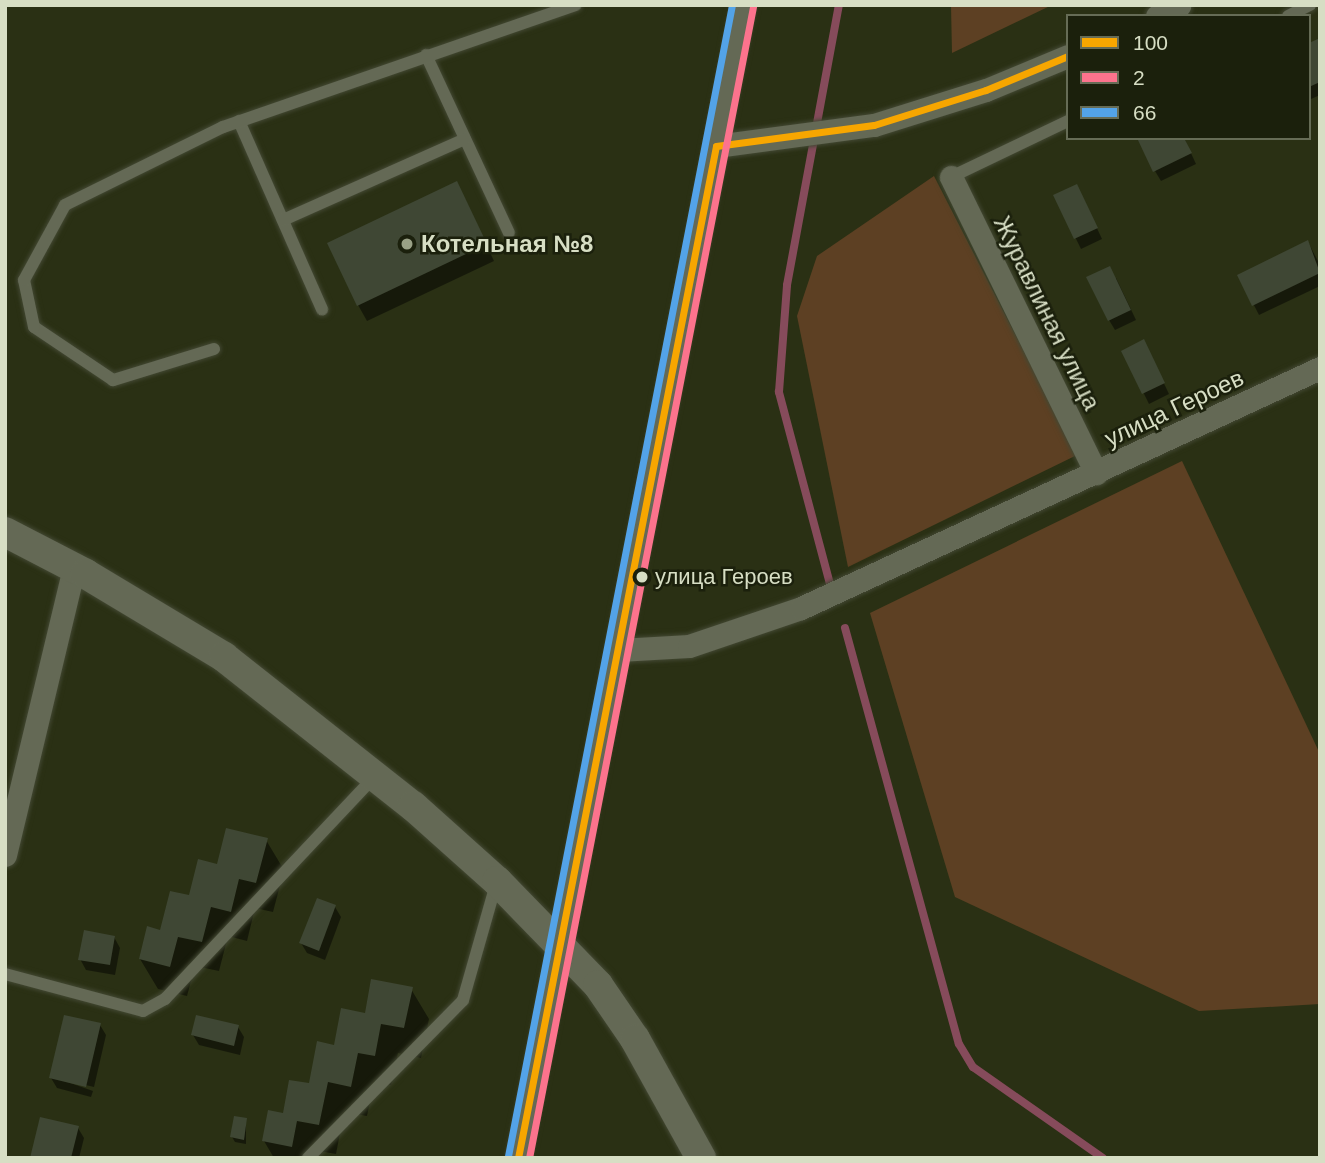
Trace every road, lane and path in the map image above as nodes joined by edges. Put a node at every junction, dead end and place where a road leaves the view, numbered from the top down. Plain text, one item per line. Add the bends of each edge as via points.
1 (576, 5) edge
2 (743, 5) edge
3 (1180, 5) edge
4 (1310, 5) edge
5 (1161, 14) edge
6 (1292, 14) edge
7 (426, 55) junction
8 (1066, 57) edge
9 (239, 121) junction
10 (1066, 122) edge
11 (465, 139) junction
12 (716, 146) junction
13 (951, 177) joint
14 (283, 219) junction
15 (509, 233) dead end
16 (322, 309) dead end
17 (214, 349) dead end
18 (1320, 368) edge
19 (1096, 473) junction
20 (5, 532) edge
21 (74, 568) junction
22 (619, 650) junction
23 (375, 776) junction
24 (5, 855) edge
25 (497, 881) junction
26 (561, 943) junction
27 (5, 974) edge
28 (308, 1158) edge
29 (518, 1158) edge
30 (701, 1158) edge

1 - 7 lane
2 - 12 street
3 - 5 street
4 - 6 lane
7 - 9 lane
7 - 11 lane
8 - 12 street via 986,90 874,125
9 - 14 lane
9 - 17 lane via 65,205 24,280 34,327 113,380
10 - 13 lane
11 - 14 lane
11 - 15 lane
12 - 22 street
13 - 19 street, Журавлиная улица
14 - 16 lane
18 - 19 street, улица Героев
19 - 22 street, улица Героев via 801,608 689,646
20 - 21 street
21 - 23 street via 224,657
21 - 24 street
22 - 26 street
23 - 25 street
23 - 27 lane via 165,999 143,1011
25 - 26 street
25 - 28 lane via 463,1000
26 - 29 street
26 - 30 street via 598,985 635,1039

